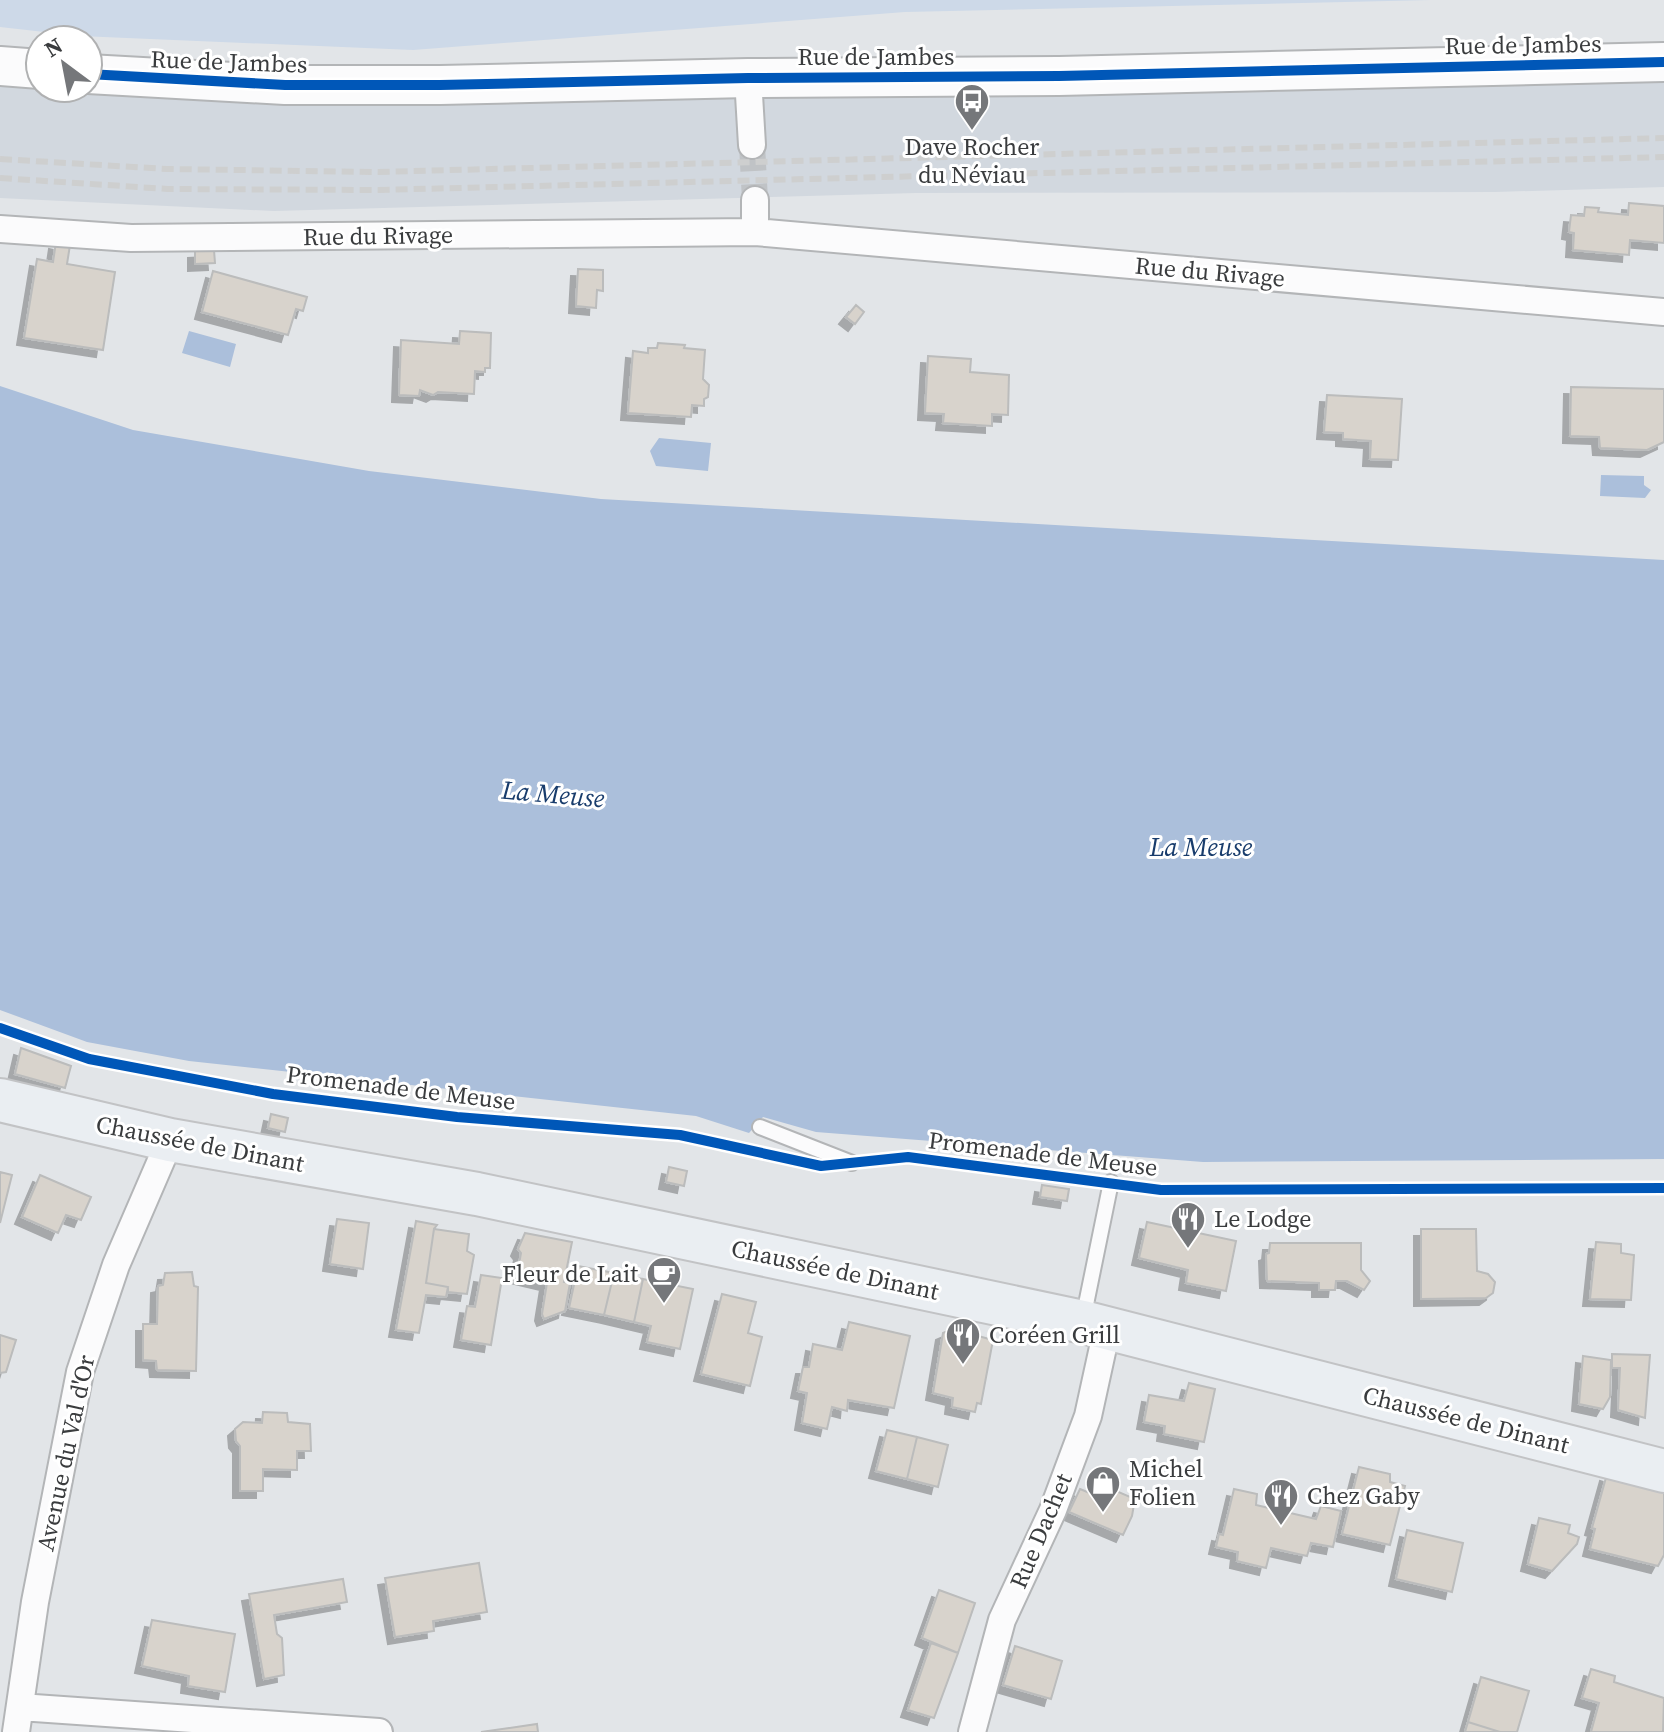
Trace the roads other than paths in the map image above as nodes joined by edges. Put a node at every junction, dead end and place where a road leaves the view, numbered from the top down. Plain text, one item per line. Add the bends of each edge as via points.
1 (1664, 62) edge
2 (0, 66) edge
3 (24, 68) edge
4 (104, 75) edge
5 (748, 78) junction
6 (752, 145) tunnel mouth
7 (755, 200) tunnel mouth
8 (0, 229) edge
9 (755, 232) junction
10 (1664, 312) edge
11 (0, 1100) edge
12 (760, 1127) dead end
13 (170, 1140) junction
14 (852, 1163) dead end
15 (1111, 1182) dead end
16 (1095, 1325) junction
17 (1664, 1471) edge
18 (18, 1720) edge
19 (379, 1732) edge
20 (972, 1732) edge

1 - 5 main road, Rue de Jambes
2 - 3 main road
4 - 5 main road, Rue de Jambes via 285,85
5 - 6 street
7 - 9 street
8 - 9 street, Rue du Rivage via 131,238
9 - 10 street, Rue du Rivage
11 - 13 main road, Chaussée de Dinant
12 - 14 lane
13 - 16 main road, Chaussée de Dinant via 477,1194
13 - 18 street, Avenue du Val d'Or via 116,1265 80,1372
15 - 16 lane
16 - 17 main road, Chaussée de Dinant
16 - 20 street, Rue Dachet via 1088,1416 1053,1510 1002,1620
18 - 19 street

